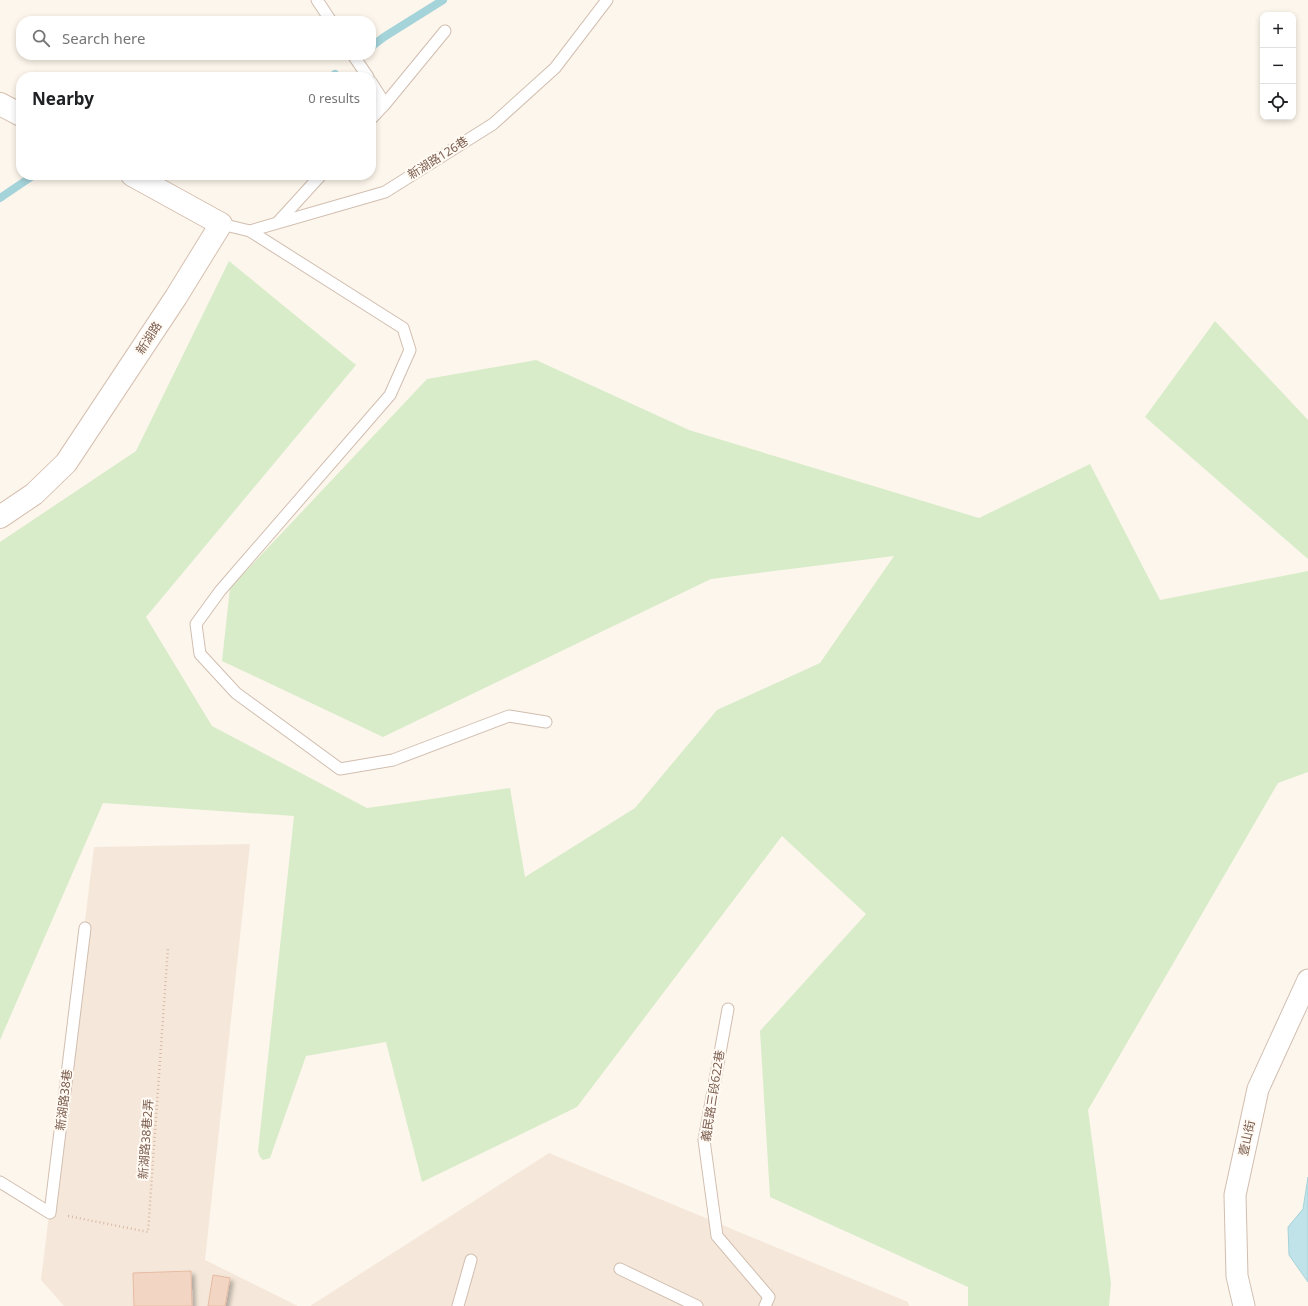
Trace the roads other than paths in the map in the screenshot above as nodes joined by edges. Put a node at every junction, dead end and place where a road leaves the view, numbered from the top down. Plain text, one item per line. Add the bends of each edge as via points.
1 (317, 0) edge
2 (607, 0) edge
3 (328, 16) edge
4 (445, 30) dead end
5 (356, 60) edge
6 (365, 72) edge
7 (376, 90) edge
8 (0, 104) edge
9 (385, 104) junction
10 (376, 107) edge
11 (16, 112) edge
12 (376, 114) edge
13 (141, 180) edge
14 (316, 180) edge
15 (278, 222) junction
16 (221, 224) junction
17 (250, 231) junction
18 (0, 516) edge
19 (546, 722) dead end
20 (85, 928) dead end
21 (1308, 980) edge
22 (728, 1009) dead end
23 (0, 1182) edge
24 (471, 1260) dead end
25 (620, 1269) dead end
26 (458, 1306) edge
27 (697, 1306) edge
28 (764, 1306) edge
29 (1244, 1306) edge

1 - 3 lane
2 - 15 lane, 新湖路126巷 via 555,68 493,124 385,192
4 - 9 lane
5 - 6 lane
7 - 9 lane
8 - 11 main road
9 - 10 lane
9 - 12 lane
13 - 16 main road
14 - 15 lane
15 - 17 lane, 新湖路126巷
16 - 17 lane
16 - 18 main road, 新湖路 via 66,463 34,494
17 - 19 lane via 403,328 410,350 390,395 220,591 196,624 200,654 236,693 340,769 393,760 509,716
20 - 23 lane, 新湖路38巷 via 50,1213
21 - 29 street, 壹山街 via 1258,1089 1235,1194 1237,1276
22 - 28 lane, 義民路三段622巷 via 704,1140 717,1236 769,1297
24 - 26 lane
25 - 27 lane

